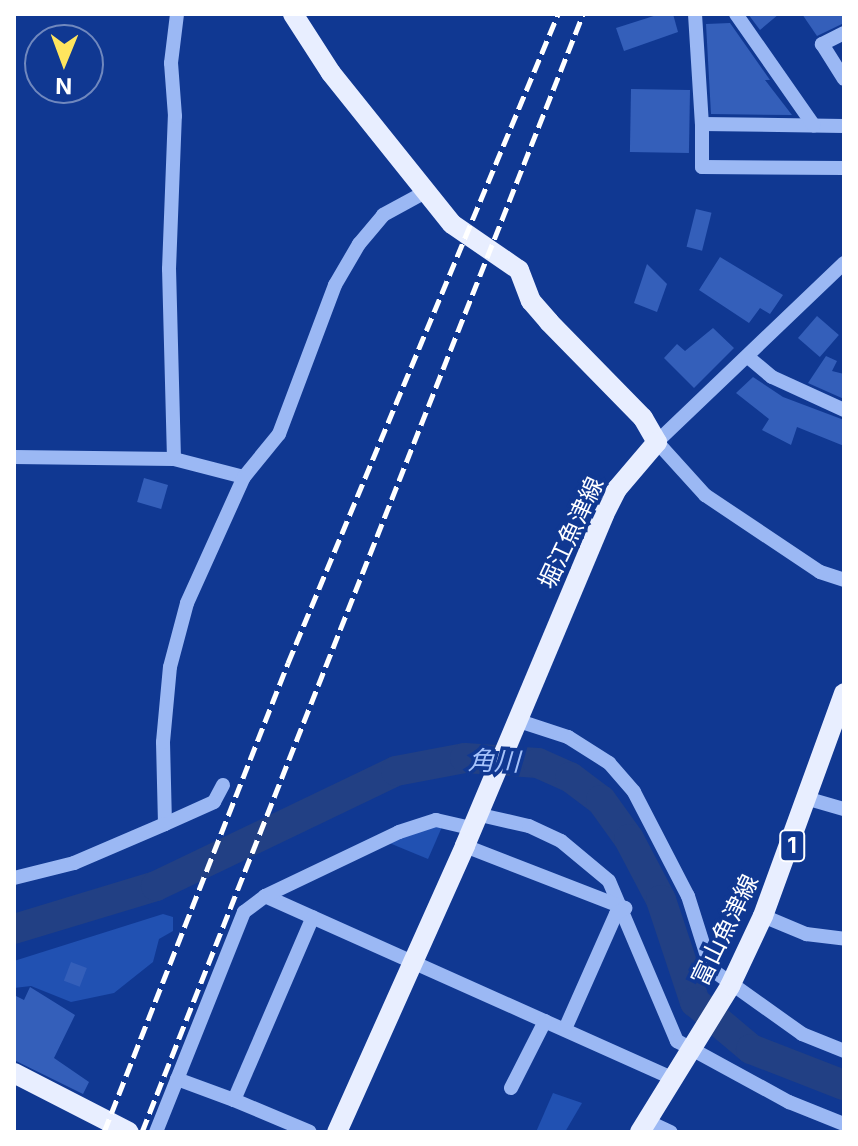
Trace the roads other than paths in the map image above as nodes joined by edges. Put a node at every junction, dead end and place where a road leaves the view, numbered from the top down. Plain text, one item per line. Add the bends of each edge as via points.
1 (177, 14) edge
2 (293, 14) edge
3 (695, 14) edge
4 (736, 14) edge
5 (844, 33) edge
6 (844, 79) edge
7 (702, 124) junction
8 (814, 126) junction
9 (844, 126) edge
10 (844, 168) edge
11 (427, 191) junction
12 (844, 263) edge
13 (748, 357) junction
14 (844, 410) edge
15 (657, 442) junction
16 (14, 457) edge
17 (174, 459) junction
18 (244, 477) junction
19 (844, 580) edge
20 (844, 693) edge
21 (516, 720) junction
22 (223, 785) dead end
23 (809, 799) junction
24 (844, 809) edge
25 (473, 823) junction
26 (165, 824) junction
27 (14, 878) edge
28 (265, 896) junction
29 (625, 908) junction
30 (763, 916) junction
31 (313, 917) junction
32 (844, 939) edge
33 (412, 961) junction
34 (728, 989) junction
35 (545, 1021) junction
36 (565, 1029) junction
37 (694, 1045) junction
38 (844, 1051) edge
39 (14, 1073) edge
40 (672, 1078) junction
41 (177, 1079) junction
42 (511, 1088) dead end
43 (234, 1100) junction
44 (844, 1124) edge
45 (644, 1126) edge
46 (129, 1132) edge
47 (156, 1132) edge
48 (310, 1132) edge
49 (337, 1132) edge
50 (671, 1132) edge

1 - 17 street via 171,63 175,116 169,269
2 - 11 main road via 331,73
3 - 7 street
4 - 8 street
5 - 6 street via 822,44
7 - 8 street
7 - 10 street via 702,167
8 - 9 street
11 - 15 main road via 464,236 502,254 519,270 531,301 643,418
11 - 18 street via 383,215 359,244 335,285 279,434
12 - 13 street
13 - 14 street via 772,377
13 - 15 street
15 - 19 street via 705,495 820,572
15 - 21 main road, 堀江魚津線 via 617,489
16 - 17 street
17 - 18 street
18 - 26 street via 187,603 170,667 163,742
20 - 23 main road, 富山魚津線 / 1
21 - 25 main road, 堀江魚津線
21 - 34 street via 568,737 609,763 634,792 688,896 711,969
22 - 26 street via 214,802
23 - 24 street
23 - 30 main road, 富山魚津線 / 1
25 - 28 street via 424,824
25 - 29 street
25 - 29 street via 529,826 561,841 609,881
25 - 33 main road, 堀江魚津線
26 - 27 street via 74,863
28 - 31 street
28 - 41 street via 244,912
29 - 36 street via 616,914
29 - 37 street via 677,1041
30 - 32 street via 806,934
30 - 34 main road, 富山魚津線 / 1
31 - 33 street
31 - 43 street
33 - 35 street
33 - 49 main road, 堀江魚津線
34 - 37 main road, 富山魚津線 / 1
34 - 38 street via 802,1034
35 - 36 street
35 - 42 street
36 - 40 street
37 - 40 main road, 富山魚津線 / 1
37 - 44 street via 789,1102
39 - 46 main road
40 - 45 main road, 富山魚津線 / 1
41 - 43 street
41 - 47 street
43 - 48 street
45 - 50 street

